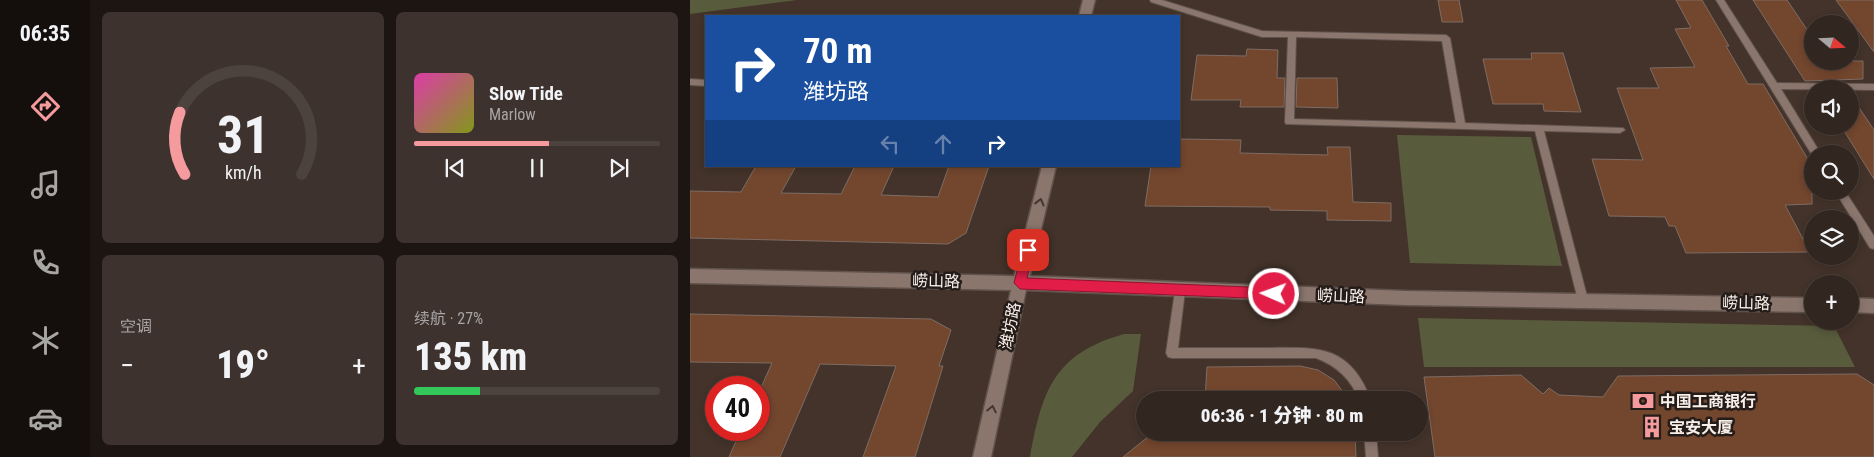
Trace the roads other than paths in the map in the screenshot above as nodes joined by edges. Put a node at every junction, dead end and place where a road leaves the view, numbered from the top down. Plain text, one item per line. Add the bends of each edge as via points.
1 (1089, 0) edge
2 (1154, 0) edge
3 (1720, 0) edge
4 (1085, 15) edge
5 (1292, 35) junction
6 (690, 82) edge
7 (705, 83) edge
8 (1774, 86) junction
9 (1874, 87) edge
10 (1461, 126) junction
11 (1539, 128) junction
12 (1620, 130) dead end
13 (1811, 145) edge
14 (1049, 167) edge
15 (1846, 200) edge
16 (1874, 245) edge
17 (690, 276) edge
18 (1020, 283) junction
19 (1180, 291) junction
20 (1583, 300) junction
21 (1804, 305) edge
22 (1859, 306) edge
23 (1874, 306) edge
24 (1363, 391) edge
25 (1371, 441) edge
26 (982, 457) edge
27 (1372, 457) edge

1 - 4 street
2 - 5 lane via 1252,32
3 - 8 lane
5 - 10 lane via 1446,38
5 - 10 lane via 1289,122
6 - 7 lane
8 - 9 lane
8 - 13 lane
10 - 11 lane
11 - 12 lane
11 - 20 lane
18 -> 14 street, 潍坊路
15 - 16 lane
17 - 18 street, 崂山路
18 - 19 street, 崂山路
26 -> 18 street, 潍坊路
19 - 20 street, 崂山路
19 - 24 lane via 1172,353 1316,353 1336,360 1350,371
20 - 21 street, 崂山路
22 - 23 street
25 - 27 lane

